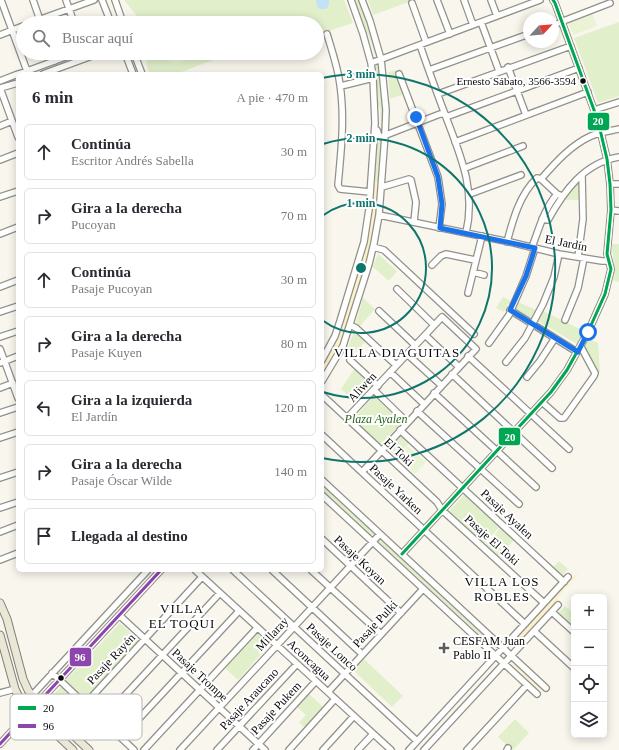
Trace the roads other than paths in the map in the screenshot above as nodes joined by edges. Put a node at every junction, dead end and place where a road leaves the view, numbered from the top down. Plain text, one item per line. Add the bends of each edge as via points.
1 (1, 0) edge
2 (32, 0) edge
3 (66, 0) edge
4 (94, 0) edge
5 (102, 0) edge
6 (114, 0) edge
7 (351, 0) edge
8 (362, 0) edge
9 (437, 0) edge
10 (464, 0) edge
11 (491, 0) edge
12 (518, 0) edge
13 (540, 0) edge
14 (553, 0) edge
15 (412, 4) dead end
16 (610, 4) dead end
17 (520, 7) junction
18 (69, 8) junction
19 (38, 16) edge
20 (51, 16) edge
21 (72, 16) edge
22 (108, 16) edge
23 (120, 16) edge
24 (497, 16) junction
25 (481, 22) junction
26 (562, 22) junction
27 (559, 23) edge
28 (473, 25) junction
29 (16, 29) edge
30 (12, 30) junction
31 (327, 34) dead end
32 (450, 34) junction
33 (0, 35) edge
34 (523, 36) edge
35 (16, 41) edge
36 (426, 42) junction
37 (420, 45) junction
38 (571, 46) junction
39 (491, 47) junction
40 (381, 59) junction
41 (23, 60) edge
42 (81, 60) edge
43 (128, 60) edge
44 (137, 60) edge
45 (55, 61) edge
46 (371, 63) junction
47 (508, 67) junction
48 (60, 68) junction
49 (580, 68) junction
50 (429, 70) junction
51 (27, 71) junction
52 (499, 71) junction
53 (24, 72) edge
54 (49, 72) edge
55 (61, 72) edge
56 (132, 72) edge
57 (141, 72) edge
58 (400, 74) dead end
59 (16, 75) edge
60 (373, 78) junction
61 (0, 81) edge
62 (16, 84) edge
63 (341, 86) junction
64 (0, 88) edge
65 (517, 91) junction
66 (588, 92) junction
67 (438, 94) junction
68 (619, 102) edge
69 (594, 110) junction
70 (526, 115) junction
71 (446, 116) junction
72 (16, 117) edge
73 (12, 120) junction
74 (375, 123) junction
75 (418, 123) junction
76 (0, 126) edge
77 (619, 129) edge
78 (16, 131) edge
79 (601, 133) junction
80 (385, 135) junction
81 (455, 142) junction
82 (523, 146) dead end
83 (16, 155) edge
84 (619, 157) edge
85 (607, 159) junction
86 (0, 160) edge
87 (465, 168) junction
88 (521, 175) dead end
89 (582, 175) junction
90 (541, 178) junction
91 (610, 184) junction
92 (619, 184) edge
93 (382, 187) junction
94 (16, 191) edge
95 (370, 192) junction
96 (470, 194) junction
97 (559, 195) junction
98 (0, 197) edge
99 (611, 210) junction
100 (619, 211) edge
101 (379, 215) junction
102 (414, 222) junction
103 (16, 228) edge
104 (440, 228) junction
105 (466, 233) junction
106 (0, 234) edge
107 (482, 236) junction
108 (507, 242) junction
109 (373, 247) junction
110 (534, 248) junction
111 (559, 254) junction
112 (581, 257) junction
113 (476, 260) junction
114 (609, 261) junction
115 (432, 264) dead end
116 (473, 272) junction
117 (484, 275) dead end
118 (16, 281) edge
119 (0, 287) edge
120 (397, 289) dead end
121 (468, 293) dead end
122 (16, 307) edge
123 (510, 310) junction
124 (0, 312) edge
125 (379, 312) dead end
126 (565, 320) dead end
127 (532, 323) junction
128 (350, 325) junction
129 (434, 325) junction
130 (16, 332) edge
131 (474, 334) dead end
132 (425, 335) junction
133 (0, 337) edge
134 (555, 338) junction
135 (489, 343) dead end
136 (415, 345) junction
137 (0, 349) edge
138 (579, 349) junction
139 (407, 354) junction
140 (324, 356) edge
141 (468, 356) junction
142 (16, 357) edge
143 (350, 360) dead end
144 (2, 362) edge
145 (506, 362) dead end
146 (396, 365) junction
147 (459, 367) junction
148 (390, 372) junction
149 (452, 374) junction
150 (324, 378) edge
151 (527, 378) dead end
152 (15, 384) edge
153 (441, 386) junction
154 (0, 388) edge
155 (376, 388) junction
156 (434, 393) junction
157 (324, 397) edge
158 (542, 402) junction
159 (424, 404) junction
160 (16, 407) edge
161 (417, 411) junction
162 (0, 413) edge
163 (531, 414) junction
164 (347, 418) junction
165 (407, 422) junction
166 (400, 430) junction
167 (514, 432) junction
168 (16, 433) edge
169 (324, 437) edge
170 (0, 438) edge
171 (569, 448) dead end
172 (381, 450) junction
173 (497, 451) junction
174 (552, 468) dead end
175 (480, 469) junction
176 (362, 472) junction
177 (16, 473) edge
178 (0, 478) edge
179 (324, 482) edge
180 (536, 487) dead end
181 (463, 488) junction
182 (324, 497) edge
183 (16, 503) edge
184 (519, 504) dead end
185 (0, 508) edge
186 (442, 510) junction
187 (16, 526) edge
188 (424, 530) junction
189 (0, 532) edge
190 (380, 534) junction
191 (324, 541) edge
192 (373, 542) junction
193 (16, 554) edge
194 (402, 554) junction
195 (0, 560) edge
196 (350, 565) junction
197 (146, 572) edge
198 (159, 572) edge
199 (197, 572) edge
200 (235, 572) edge
201 (274, 572) edge
202 (313, 572) edge
203 (202, 577) junction
204 (330, 588) junction
205 (423, 589) junction
206 (220, 593) junction
207 (0, 603) edge
208 (544, 603) junction
209 (558, 605) dead end
210 (312, 607) junction
211 (239, 611) junction
212 (552, 612) junction
213 (401, 613) junction
214 (120, 615) junction
215 (525, 624) junction
216 (294, 627) junction
217 (257, 628) junction
218 (572, 630) edge
219 (534, 631) junction
220 (381, 634) junction
221 (0, 635) edge
222 (145, 639) junction
223 (277, 646) junction
224 (503, 648) junction
225 (362, 654) junction
226 (162, 655) junction
227 (495, 656) junction
228 (511, 656) junction
229 (3, 660) edge
230 (297, 664) junction
231 (504, 664) junction
232 (572, 666) edge
233 (52, 673) junction
234 (182, 673) junction
235 (344, 674) junction
236 (59, 680) junction
237 (316, 682) junction
238 (527, 685) junction
239 (546, 688) dead end
240 (15, 689) junction
241 (200, 690) junction
242 (328, 692) junction
243 (0, 693) edge
244 (18, 694) edge
245 (31, 694) edge
246 (34, 694) edge
247 (46, 694) edge
248 (74, 694) edge
249 (94, 694) edge
250 (126, 694) edge
251 (537, 694) dead end
252 (335, 699) junction
253 (219, 708) junction
254 (142, 716) edge
255 (354, 716) junction
256 (239, 726) junction
257 (10, 733) edge
258 (373, 734) junction
259 (62, 740) edge
260 (78, 740) edge
261 (124, 740) edge
262 (417, 741) junction
263 (0, 744) edge
264 (258, 744) junction
265 (73, 750) edge
266 (89, 750) edge
267 (134, 750) edge
268 (144, 750) edge
269 (180, 750) edge
270 (217, 750) edge
271 (253, 750) edge
272 (265, 750) edge
273 (289, 750) edge
274 (323, 750) edge
275 (358, 750) edge
276 (391, 750) edge
277 (409, 750) edge
278 (424, 750) edge
279 (467, 750) edge

1 - 30 street
2 - 19 street
3 - 18 street
4 - 18 street
5 - 22 street
6 - 23 street
7 - 46 street
8 - 40 street
9 - 32 street
10 - 28 street
11 - 24 street
12 - 17 street
13 - 17 street
14 - 26 street
15 - 36 street
16 - 26 street
17 - 24 street
18 - 20 street
18 - 21 street
24 - 25 street
25 - 28 street
25 - 39 street
26 - 27 street
26 - 38 street
28 - 32 street
29 - 30 street
30 - 33 street
30 - 35 street
31 - 63 street
32 - 36 street
34 - 39 street
36 - 37 street
37 - 40 street
37 - 50 street
38 - 47 street
38 - 49 street
39 - 50 street
39 - 52 street
40 - 46 street
40 - 80 street via 386,110
41 - 51 street
42 - 48 street
43 - 56 street
44 - 57 street
45 - 51 street
46 - 60 street
47 - 52 street
47 - 65 street
48 - 54 street
48 - 55 street
49 - 65 street
49 - 66 street
50 - 67 street
51 - 53 street
52 - 67 street
58 - 75 street
59 - 61 street
60 - 63 street
60 - 74 street
62 - 64 street
63 - 95 street via 343,121 338,185 340,189
64 - 73 street
65 - 70 street
65 - 71 street
66 - 69 street
66 - 70 street
67 - 71 street
68 - 69 street
69 - 79 street
70 - 81 street
71 - 75 street via 440,114
71 - 81 street
72 - 73 street
73 - 76 street
73 - 78 street
74 - 80 street via 379,136
74 - 95 street
75 - 80 street
75 - 104 street via 438,177 442,204
77 - 79 street
79 - 85 street
79 - 90 street via 570,149
80 - 93 street
81 - 87 street
82 - 87 street
83 - 86 street
84 - 85 street
85 - 89 street
85 - 91 street
87 - 96 street
88 - 96 street
89 - 97 street
89 - 112 street
90 - 97 street
90 - 108 street via 537,178 523,196
91 - 92 street
91 - 99 street
93 - 101 street
93 - 102 street via 412,180 416,202
94 - 98 street
95 - 140 street via 364,242 335,336
96 - 105 street
97 - 110 street via 551,200 542,219
99 - 100 street
99 - 114 street via 607,254
101 - 102 street, El Jardín
101 - 109 street
102 - 104 street, El Jardín
103 - 106 street
104 - 105 street, El Jardín
105 - 107 street, El Jardín
107 - 108 street, El Jardín
107 - 113 street
108 - 110 street, El Jardín
109 - 128 street
109 - 131 street via 384,250
110 - 111 street, El Jardín
110 - 123 street via 526,276
111 - 112 street, El Jardín
111 - 127 street via 544,304
112 - 114 street, El Jardín
112 - 126 street via 578,288
113 - 115 street via 446,254
113 - 116 street
114 - 138 street via 611,269 605,294
116 - 117 street
116 - 121 street
118 - 119 street
120 - 129 street
122 - 124 street
123 - 127 street
123 - 135 street
125 - 136 street
127 - 134 street
127 - 145 street via 525,338
128 - 146 street
128 - 150 street via 343,346
129 - 132 street, Aliwen
129 - 141 street, Aliwen via 442,317 476,349
130 - 133 street
132 - 136 street, Aliwen
132 - 147 street
134 - 138 street
134 - 151 street
136 - 139 street, Aliwen
137 - 144 street
138 - 158 street
138 - 158 street via 594,376 564,418 560,418
139 - 146 street, Aliwen
139 - 153 street
141 - 147 street
141 - 163 street
142 - 144 street
143 - 155 street
144 - 152 street
146 - 148 street, Aliwen
147 - 149 street
148 - 155 street, Aliwen
148 - 159 street
149 - 153 street
149 - 167 street
152 - 154 street
153 - 156 street
155 - 164 street, Aliwen
155 - 165 street
156 - 159 street
156 - 173 street
157 - 164 street, El Toki
158 - 163 street
159 - 161 street
160 - 162 street
161 - 165 street
161 - 175 street
163 - 167 street
163 - 171 street
164 - 172 street, El Toki
165 - 166 street
166 - 172 street
166 - 181 street, Pasaje Ayalen
167 - 173 street
167 - 174 street
168 - 170 street
169 - 176 street, Pasaje Yarken
172 - 176 street
172 - 186 street, El Toki via 440,505
173 - 175 street
173 - 180 street
175 - 181 street
175 - 184 street
176 - 188 street, Pasaje Yarken
177 - 178 street
179 - 190 street
181 - 186 street
181 - 208 street, Pasaje Ayalen via 566,580
182 - 192 street
183 - 185 street
186 - 188 street
186 - 208 street, Pasaje El Toki
187 - 189 street
188 - 194 street
188 - 215 street, Pasaje Yarken
190 - 192 street, Millaray
190 - 194 street
191 - 196 street, Pasaje Koyan
192 - 196 street, Millaray
192 - 205 street
193 - 195 street
194 - 224 street
196 - 204 street, Millaray
196 - 213 street, Pasaje Koyan
197 - 233 street
198 - 214 street
199 - 203 street, Aconcagua
200 - 216 street, Pasaje Lonco
201 - 210 street
202 - 204 street
203 - 206 street, Aconcagua
203 - 222 street, Pasaje Rayén
204 - 210 street, Millaray
204 - 220 street
205 - 213 street, Pasaje Pulki
205 - 227 street
206 - 211 street, Aconcagua
206 - 226 street
207 - 245 main road via 7,619 22,678
208 - 215 street
209 - 212 street
210 - 216 street, Millaray
210 - 225 street
211 - 217 street, Aconcagua
211 - 234 street
212 - 218 street
212 - 219 street
213 - 220 street, Pasaje Pulki
214 - 222 street, Pasaje Trompe
214 - 236 street
215 - 224 street
216 - 223 street, Millaray
216 - 235 street, Pasaje Lonco
217 - 223 street, Aconcagua
217 - 241 street
219 - 228 street
219 - 232 street
220 - 225 street, Pasaje Pulki
221 - 229 main road
222 - 226 street, Pasaje Trompe
222 - 249 street, Pasaje Rayén
223 - 230 street, Aconcagua
223 - 253 street, Millaray
224 - 227 street
224 - 228 street
225 - 235 street, Pasaje Pulki
226 - 234 street, Pasaje Trompe
226 - 250 street
227 - 231 street
227 - 262 street
228 - 231 street
228 - 239 street
229 - 240 main road
230 - 237 street, Aconcagua
230 - 256 street, Pasaje Araucano
231 - 238 street
231 - 278 street
233 - 236 street
233 - 246 street
234 - 241 street, Pasaje Trompe
234 - 254 street
235 - 242 street, Pasaje Pulki
235 - 262 street, Pasaje Lonco
236 - 247 street
236 - 248 street
237 - 242 street, Aconcagua
237 - 264 street, Pasaje Pukem
238 - 251 street
238 - 279 street
240 - 243 street
240 - 244 main road
241 - 253 street, Pasaje Trompe
241 - 268 street
242 - 252 street, Aconcagua
252 - 255 street, Aconcagua
252 - 273 street
253 - 256 street, Pasaje Trompe
253 - 269 street, Millaray
255 - 258 street, Aconcagua
255 - 274 street
256 - 264 street, Pasaje Trompe
256 - 270 street, Pasaje Araucano
257 - 263 street
258 - 275 street
258 - 276 street, Aconcagua
259 - 265 main road
260 - 266 main road
261 - 267 street
262 - 277 street
264 - 271 street, Pasaje Pukem
264 - 272 street, Pasaje Trompe

